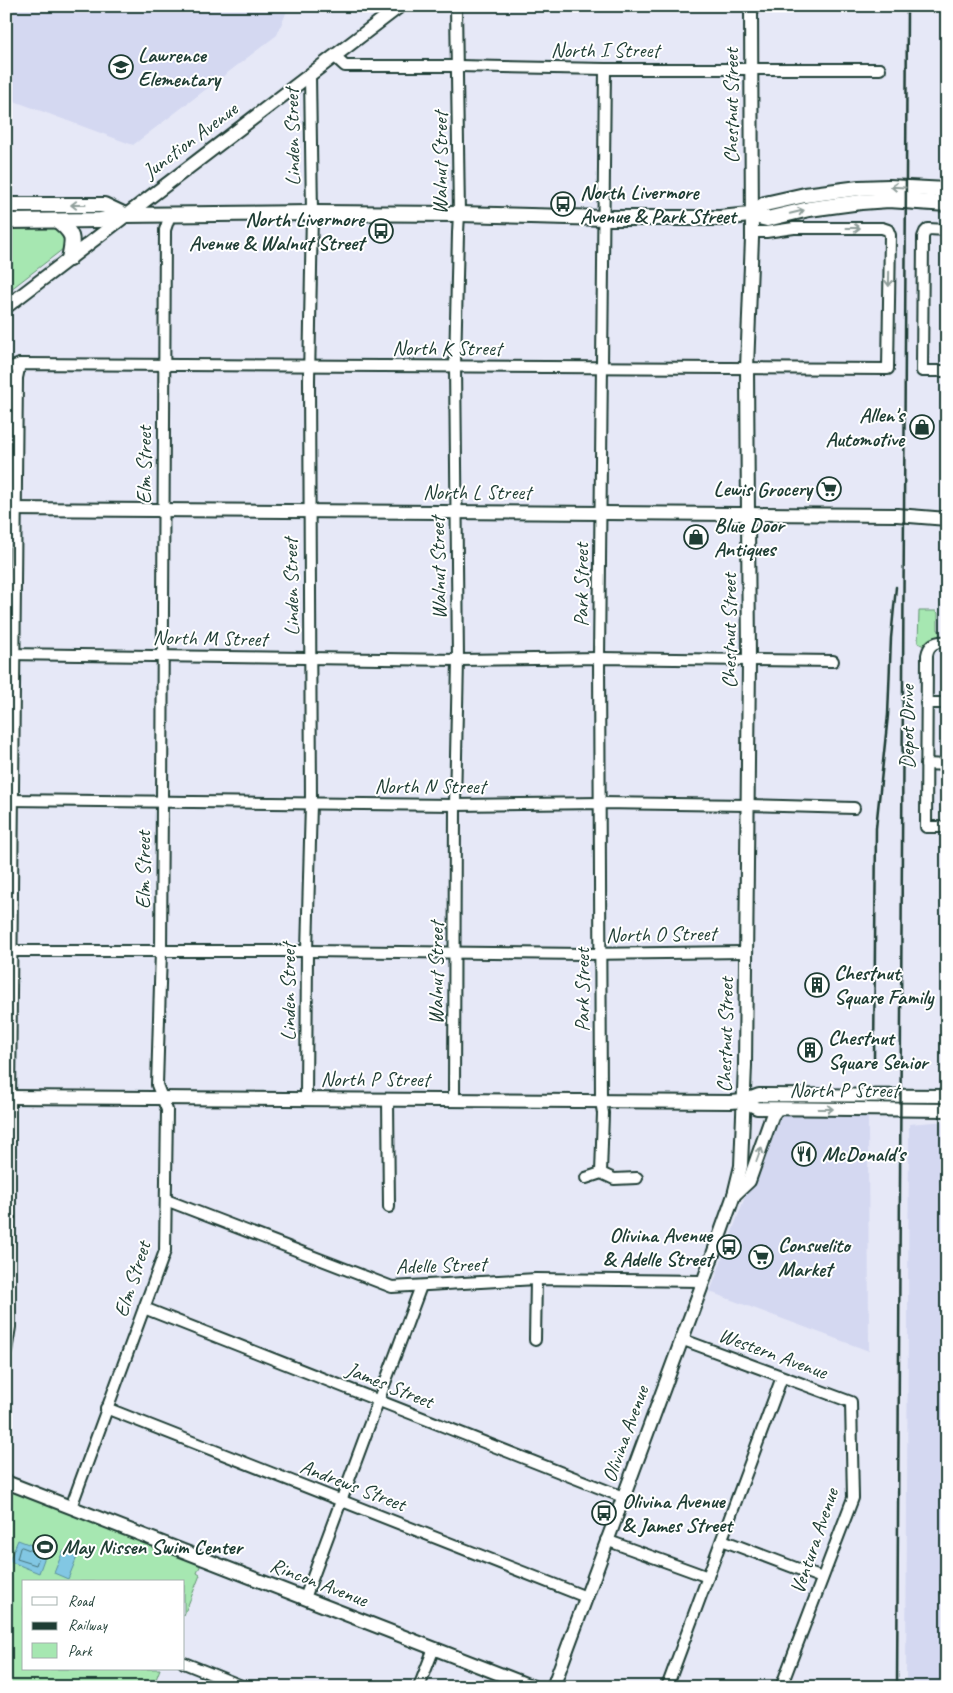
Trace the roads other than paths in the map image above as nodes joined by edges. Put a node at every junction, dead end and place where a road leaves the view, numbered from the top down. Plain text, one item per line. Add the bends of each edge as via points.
1 (400, 6) edge
2 (456, 6) edge
3 (751, 6) edge
4 (334, 56) junction
5 (458, 66) junction
6 (752, 68) junction
7 (880, 69) dead end
8 (605, 70) junction
9 (310, 75) junction
10 (947, 190) edge
11 (947, 204) edge
12 (6, 205) edge
13 (312, 213) junction
14 (460, 214) junction
15 (750, 214) junction
16 (125, 215) junction
17 (170, 215) junction
18 (605, 218) junction
19 (58, 220) junction
20 (6, 221) edge
21 (947, 230) edge
22 (752, 232) junction
23 (68, 259) junction
24 (6, 307) edge
25 (6, 360) edge
26 (20, 364) junction
27 (163, 365) junction
28 (309, 366) junction
29 (455, 366) junction
30 (601, 368) junction
31 (747, 368) junction
32 (6, 369) edge
33 (947, 370) edge
34 (11, 509) edge
35 (163, 510) junction
36 (309, 511) junction
37 (456, 512) junction
38 (600, 513) junction
39 (749, 514) junction
40 (947, 519) edge
41 (947, 642) edge
42 (10, 654) edge
43 (163, 656) junction
44 (311, 657) junction
45 (599, 658) junction
46 (458, 660) junction
47 (749, 661) junction
48 (833, 661) dead end
49 (926, 703) junction
50 (947, 703) edge
51 (926, 764) junction
52 (947, 765) edge
53 (10, 800) edge
54 (162, 801) junction
55 (600, 803) junction
56 (311, 804) junction
57 (455, 805) junction
58 (748, 805) junction
59 (854, 808) dead end
60 (947, 827) edge
61 (9, 951) edge
62 (161, 951) junction
63 (307, 951) junction
64 (746, 952) junction
65 (455, 954) junction
66 (601, 954) junction
67 (947, 1096) edge
68 (8, 1097) edge
69 (163, 1098) junction
70 (306, 1099) junction
71 (454, 1099) junction
72 (388, 1100) junction
73 (601, 1101) junction
74 (743, 1101) junction
75 (777, 1109) junction
76 (947, 1110) edge
77 (601, 1173) junction
78 (586, 1178) dead end
79 (638, 1178) dead end
80 (734, 1194) junction
81 (166, 1200) junction
82 (389, 1207) dead end
83 (536, 1279) junction
84 (703, 1281) junction
85 (421, 1286) junction
86 (144, 1308) junction
87 (681, 1339) junction
88 (535, 1340) dead end
89 (6, 1351) edge
90 (782, 1377) junction
91 (379, 1401) junction
92 (851, 1402) joint
93 (106, 1408) junction
94 (6, 1482) edge
95 (623, 1497) junction
96 (342, 1500) junction
97 (71, 1507) junction
98 (606, 1540) junction
99 (722, 1540) junction
100 (708, 1577) junction
101 (822, 1578) junction
102 (586, 1597) junction
103 (305, 1598) junction
104 (434, 1648) junction
105 (185, 1663) edge
106 (244, 1687) edge
107 (419, 1687) edge
108 (533, 1687) edge
109 (553, 1687) edge
110 (667, 1687) edge
111 (781, 1687) edge

1 - 4 street, Junction Avenue
2 - 5 street, Walnut Street
3 - 6 street, Chestnut Street
4 - 5 street, North I Street via 344,66
4 - 9 street, Junction Avenue
5 - 8 street, North I Street
5 - 14 street, Walnut Street
6 - 7 street, North I Street
6 - 8 street, North I Street
6 - 15 street, Chestnut Street
8 - 18 street, Park Street
9 - 13 street, Linden Street
9 - 16 street, Junction Avenue
10 -> 15 main road via 859,188 764,204
15 -> 11 main road via 767,219 809,209 879,201
16 -> 12 main road via 104,205
13 - 14 main road
13 - 17 main road
13 - 28 street, Linden Street
14 - 18 main road
14 - 29 street, Walnut Street
15 - 18 main road via 720,218
15 - 22 street, Chestnut Street
16 - 17 main road
16 - 19 main road via 100,220
16 - 23 street, Junction Avenue
17 - 27 street, Elm Street via 165,230
18 - 30 street, Park Street
19 - 20 main road
19 - 23 main road via 72,235
21 - 33 street via 928,229 924,232 922,371
22 - 31 street, Chestnut Street
22 -> 31 street, North K Street via 794,228 888,230 888,369
23 - 24 street, Junction Avenue
25 - 26 street
26 - 27 street, North K Street
26 - 32 street, North K Street
26 - 34 street
27 - 28 street, North K Street
27 - 35 street, Elm Street
28 - 29 street, North K Street
28 - 36 street, Linden Street
29 - 30 street, North K Street
29 - 37 street, Walnut Street
30 - 31 street, North K Street
30 - 38 street, Park Street
31 - 39 street, Chestnut Street
34 - 35 street, North L Street
34 - 42 street
35 - 36 street, North L Street
35 - 43 street, Elm Street
36 - 37 street, North L Street
36 - 44 street, Linden Street
37 - 38 street, North L Street
37 - 46 street, Walnut Street
38 - 39 street, North L Street
38 - 45 street, Park Street
39 - 40 street, North L Street via 897,515
39 - 47 street, Chestnut Street
41 - 49 street, Depot Drive via 936,642 928,650
42 - 43 street, North M Street
42 - 53 street
43 - 44 street, North M Street
43 - 54 street, Elm Street
44 - 46 street, North M Street
44 - 56 street, Linden Street
45 - 46 street, North M Street
45 - 47 street, North M Street
45 - 55 street, Park Street
46 - 57 street, Walnut Street
47 - 48 street, North M Street
47 - 58 street, Chestnut Street
49 - 50 street
49 - 51 street, Depot Drive
51 - 52 street
51 - 60 street, Depot Drive via 926,827
53 - 54 street, North N Street
53 - 61 street
54 - 56 street, North N Street
54 - 62 street, Elm Street
55 - 57 street, North N Street
55 - 58 street, North N Street
55 - 66 street, Park Street
56 - 57 street, North N Street
56 - 63 street, Linden Street
57 - 65 street, Walnut Street
58 - 59 street, North N Street
58 - 64 street, Chestnut Street
61 - 62 street, North O Street
61 - 68 street
62 - 63 street, North O Street
62 - 69 street, Elm Street via 157,1085
63 - 65 street, North O Street
63 - 70 street, Linden Street
64 - 66 street, North O Street
64 - 74 street, Chestnut Street
65 - 66 street, North O Street
65 - 71 street, Walnut Street
66 - 73 street, Park Street
67 - 74 street, North P Street via 759,1095
68 - 69 street, North P Street
68 - 89 street via 10,1327
69 - 70 street, North P Street
69 - 81 street, Elm Street via 167,1110
70 - 72 street, North P Street
71 - 72 street, North P Street
71 - 73 street, North P Street
72 - 82 street
73 - 74 street, North P Street
73 - 77 street, Park Street
74 - 75 street, North P Street via 757,1108
74 - 80 street, Chestnut Street via 741,1166
75 -> 76 street, North P Street
80 -> 75 street via 749,1181
77 - 78 street
77 - 79 street via 614,1179
80 - 84 street, Olivina Avenue
81 - 85 street, Adelle Street via 392,1287
81 - 86 street, Elm Street via 165,1251
83 - 84 street, Adelle Street
83 - 85 street, Adelle Street
83 - 88 street
84 - 87 street, Olivina Avenue
85 - 91 street
86 - 91 street, James Street
86 - 93 street, Elm Street
87 - 90 street, Western Avenue
87 - 95 street, Olivina Avenue
90 - 92 street, Western Avenue
90 - 99 street
91 - 95 street, James Street
91 - 96 street
92 - 101 street, Ventura Avenue via 853,1498
93 - 96 street, Andrews Street
93 - 97 street, Elm Street
94 - 97 street, Rincon Avenue
95 - 98 street, Olivina Avenue
96 - 102 street, Andrews Street
96 - 103 street
97 - 103 street, Rincon Avenue
98 - 100 street
98 - 102 street, Olivina Avenue
99 - 100 street
99 - 101 street
100 - 110 street
101 - 111 street, Ventura Avenue
102 - 109 street, Olivina Avenue
103 - 104 street, Rincon Avenue
104 - 107 street
104 - 108 street, Rincon Avenue
105 - 106 street

